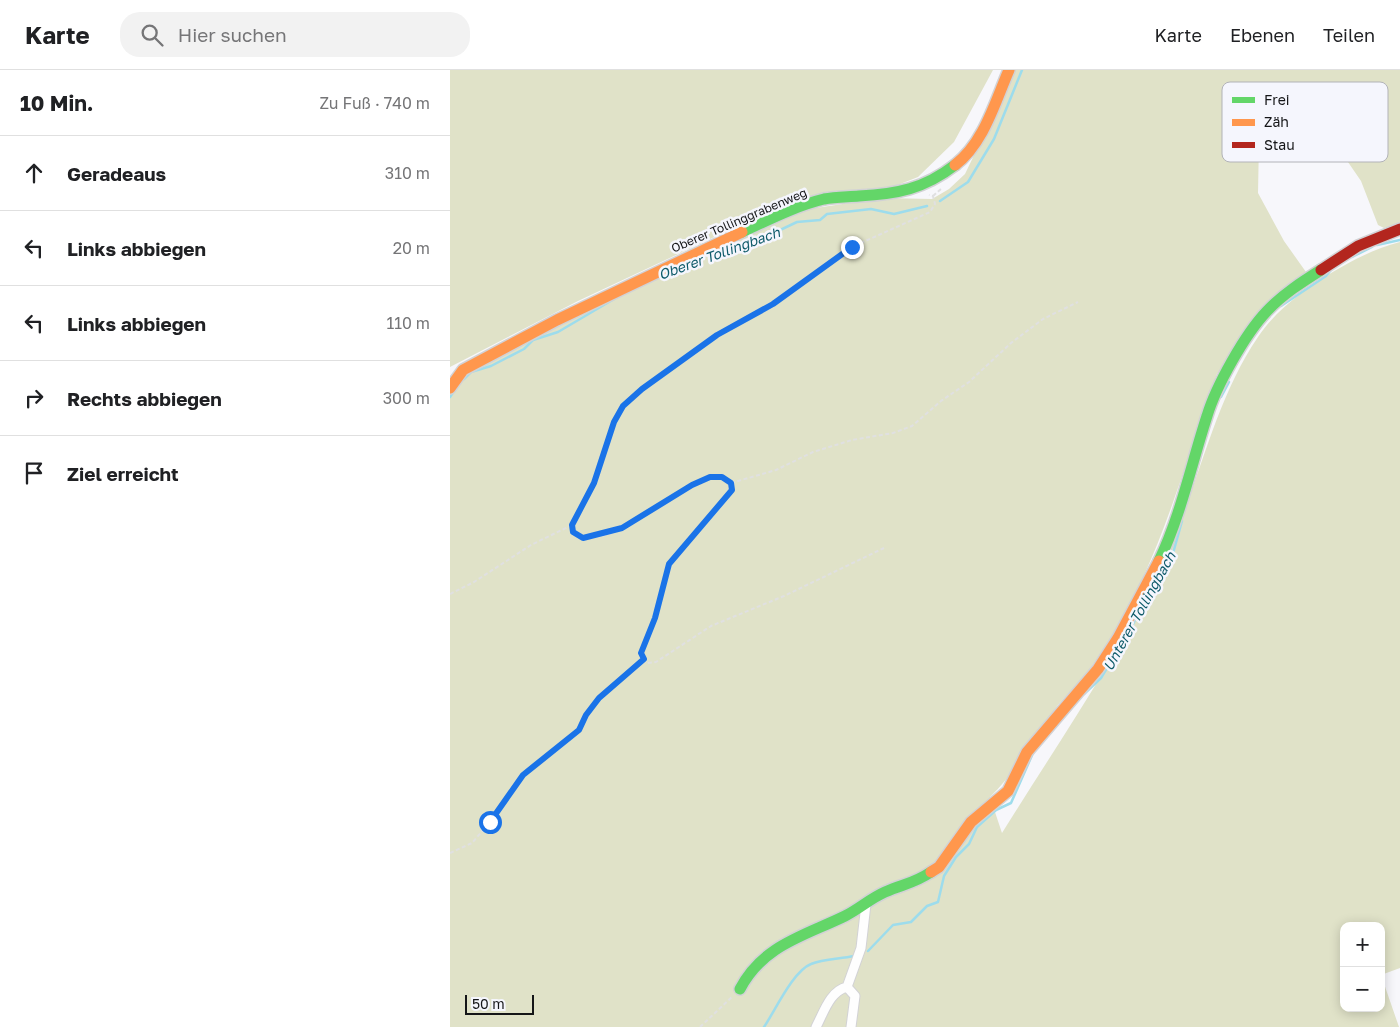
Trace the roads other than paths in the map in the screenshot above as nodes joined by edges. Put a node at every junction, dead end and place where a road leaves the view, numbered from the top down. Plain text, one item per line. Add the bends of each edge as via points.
1 (1009, 70) edge
2 (1400, 229) edge
3 (450, 388) edge
4 (866, 904) junction
5 (847, 987) junction
6 (740, 989) road end
7 (816, 1027) edge
8 (851, 1027) edge

1 - 3 street, Oberer Tollinggrabenweg via 980,136 964,158 942,175 919,187 892,194 825,199 748,229 557,320 464,370
2 - 4 street via 1358,246 1320,269 1266,312 1248,336 1216,392 1184,496 1160,558 1098,669 1027,752 1008,791 971,822 939,867 914,883 885,892
4 - 5 street via 861,948
4 - 6 street via 790,940 763,958 749,972
5 - 7 street via 838,989
5 - 8 street via 855,996

